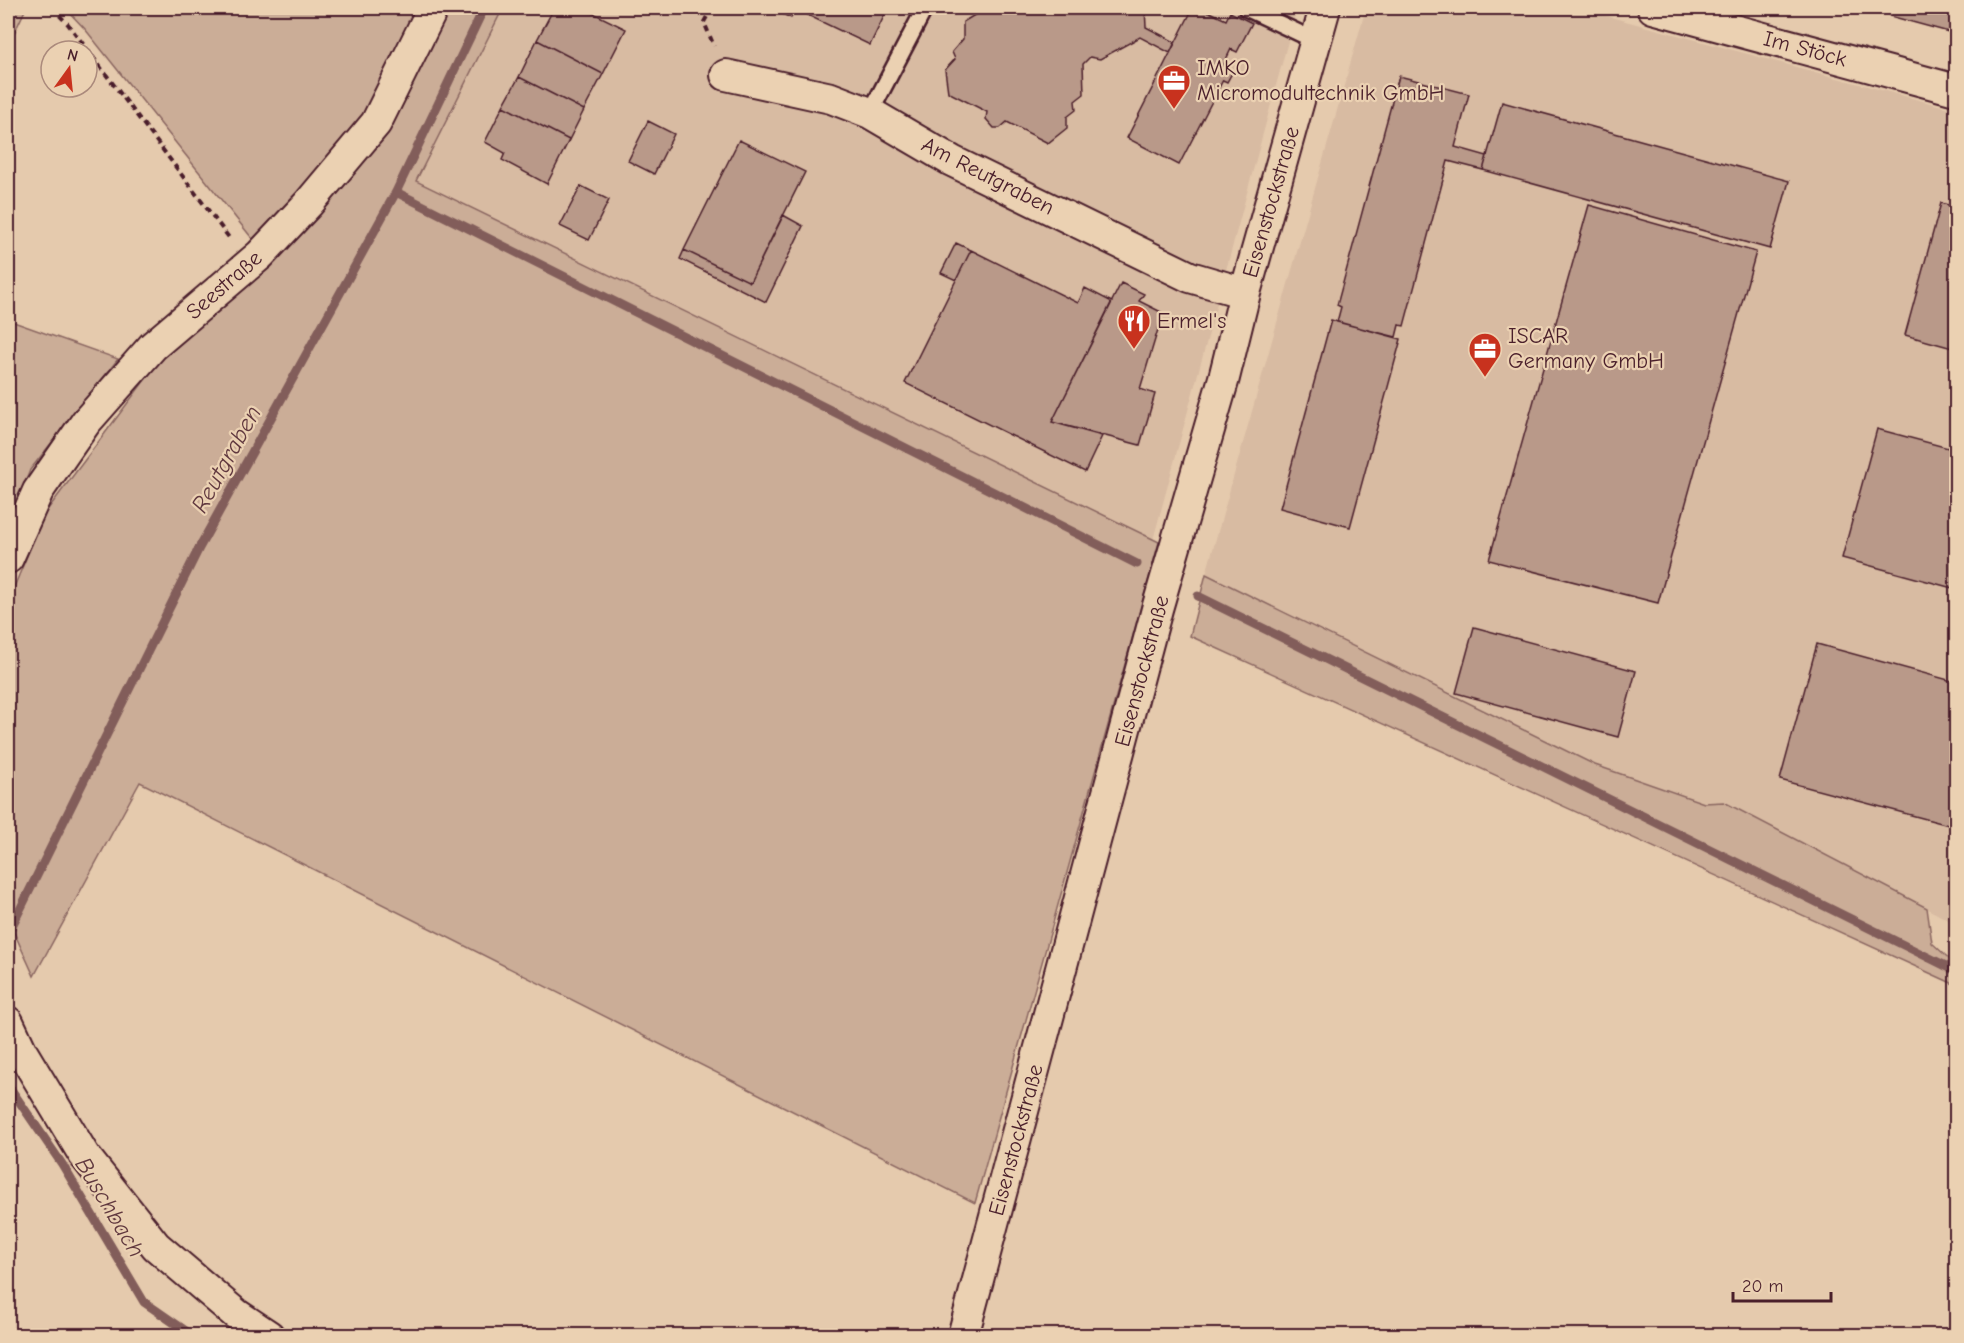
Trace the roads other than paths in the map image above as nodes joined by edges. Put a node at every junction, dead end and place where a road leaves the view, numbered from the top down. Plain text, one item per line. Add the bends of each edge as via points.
1 (433, 8) edge
2 (925, 8) edge
3 (1246, 8) edge
4 (1325, 8) edge
5 (1653, 8) edge
6 (1316, 41) junction
7 (726, 75) road end
8 (1956, 90) edge
9 (870, 113) junction
10 (1245, 293) junction
11 (8, 558) edge
12 (8, 1022) edge
13 (268, 1335) edge
14 (963, 1335) edge

1 - 11 street, Seestraße via 376,123 260,255 153,346 86,422 38,491
2 - 9 lane
3 - 6 lane
4 - 6 street, Eisenstockstraße
5 - 8 street, Im Stöck
6 - 10 street, Eisenstockstraße
7 - 9 street, Am Reutgraben via 831,98
9 - 10 street, Am Reutgraben via 952,161 1190,277
10 - 14 street, Eisenstockstraße
12 - 13 street via 84,1155 156,1246 236,1314

